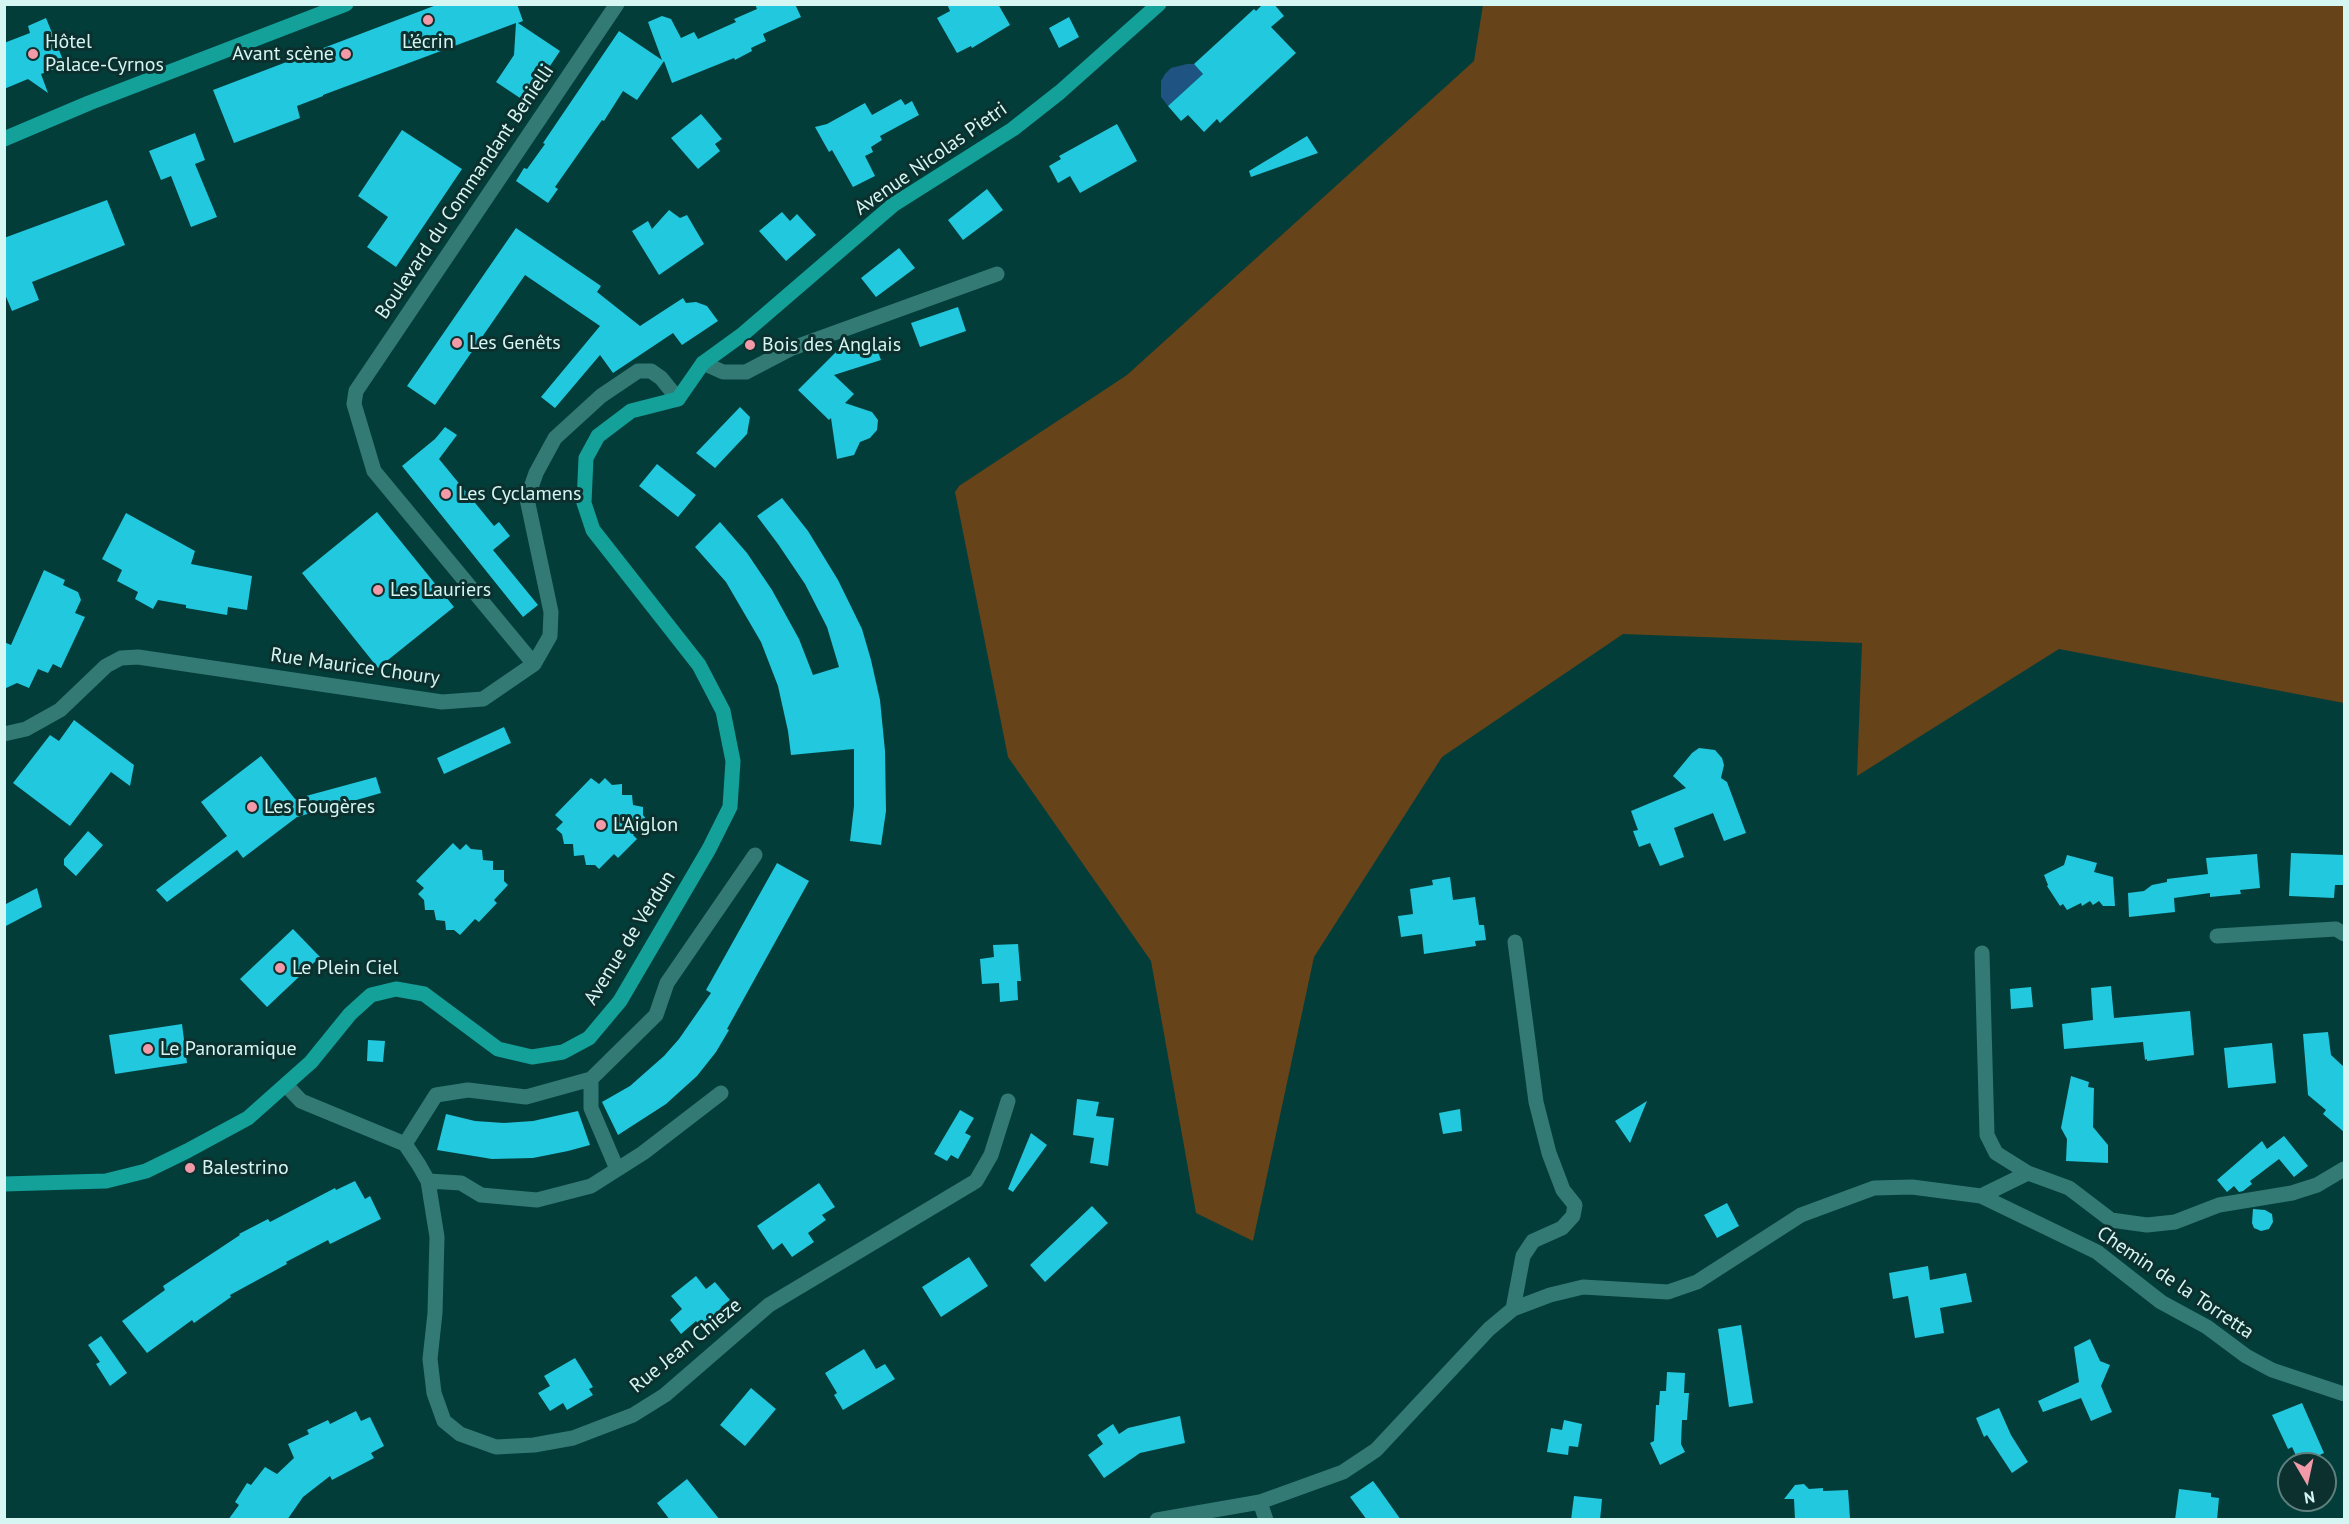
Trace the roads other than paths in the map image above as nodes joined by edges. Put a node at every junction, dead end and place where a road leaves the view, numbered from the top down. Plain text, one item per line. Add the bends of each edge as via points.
1 (346, 4) edge
2 (617, 4) edge
3 (1159, 4) edge
4 (4, 139) edge
5 (997, 274) dead end
6 (703, 363) junction
7 (678, 399) junction
8 (534, 664) junction
9 (4, 734) edge
10 (755, 855) dead end
11 (2344, 933) edge
12 (2217, 936) dead end
13 (1515, 942) dead end
14 (1982, 953) dead end
15 (591, 1079) junction
16 (286, 1085) junction
17 (721, 1093) dead end
18 (1008, 1101) dead end
19 (405, 1144) junction
20 (617, 1169) junction
21 (2344, 1169) edge
22 (2028, 1173) junction
23 (428, 1181) junction
24 (4, 1184) edge
25 (1981, 1196) junction
26 (1513, 1309) junction
27 (2344, 1394) edge
28 (1260, 1502) junction
29 (1157, 1520) edge
30 (1266, 1520) edge

1 - 4 main road
2 - 8 street, Boulevard du Commandant Benielli via 356,391 354,404 374,471
3 - 6 main road, Avenue Nicolas Pietri via 1060,92 1013,129 893,205 744,334
5 - 6 street via 790,349 746,372 723,372
6 - 7 main road, Avenue Nicolas Pietri
7 - 8 street, Rue Maurice Choury via 661,378 651,371 638,371 601,396 555,438 527,499 551,612 550,636
7 - 16 main road, Avenue de Verdun via 631,411 598,436 586,458 584,503 593,531 699,664 723,711 733,761 730,807 709,849 620,1001 589,1038 562,1052 532,1057 498,1049 424,994 396,988 371,995 350,1014 312,1062
8 - 9 street, Rue Maurice Choury via 483,699 442,702 138,657 121,658 106,666 60,710 26,729
10 - 15 street via 668,983 656,1015
11 - 12 street via 2336,929
13 - 26 street via 1536,1102 1563,1190 1575,1205 1573,1216 1562,1228 1533,1241 1523,1256
14 - 22 street via 1987,1135 1996,1153
15 - 19 street via 526,1097 468,1090 436,1095
15 - 20 street via 591,1108
16 - 19 street via 301,1101
16 - 24 main road, Avenue de Verdun via 248,1118 146,1171 106,1181
17 - 20 street
18 - 23 street, Rue Jean Chieze via 991,1155 976,1181 769,1305 665,1395 633,1415 573,1438 534,1445 496,1447 460,1434 444,1421 434,1392 430,1359 437,1238
19 - 23 street, Rue Jean Chieze
20 - 23 street via 591,1186 537,1200 481,1195 460,1183
21 - 22 street via 2317,1185 2292,1193 2219,1205 2175,1222 2147,1225 2111,1220 2069,1188
22 - 25 street
25 - 26 street, Chemin de la Torretta via 1912,1187 1874,1188 1801,1215 1697,1282 1668,1292 1582,1287 1550,1294
25 - 27 street, Chemin de la Torretta via 2097,1252 2161,1302 2207,1327 2246,1356 2272,1370
26 - 28 street, Chemin de la Torretta via 1489,1329 1376,1450 1343,1472
28 - 29 street, Chemin de la Torretta
28 - 30 street

